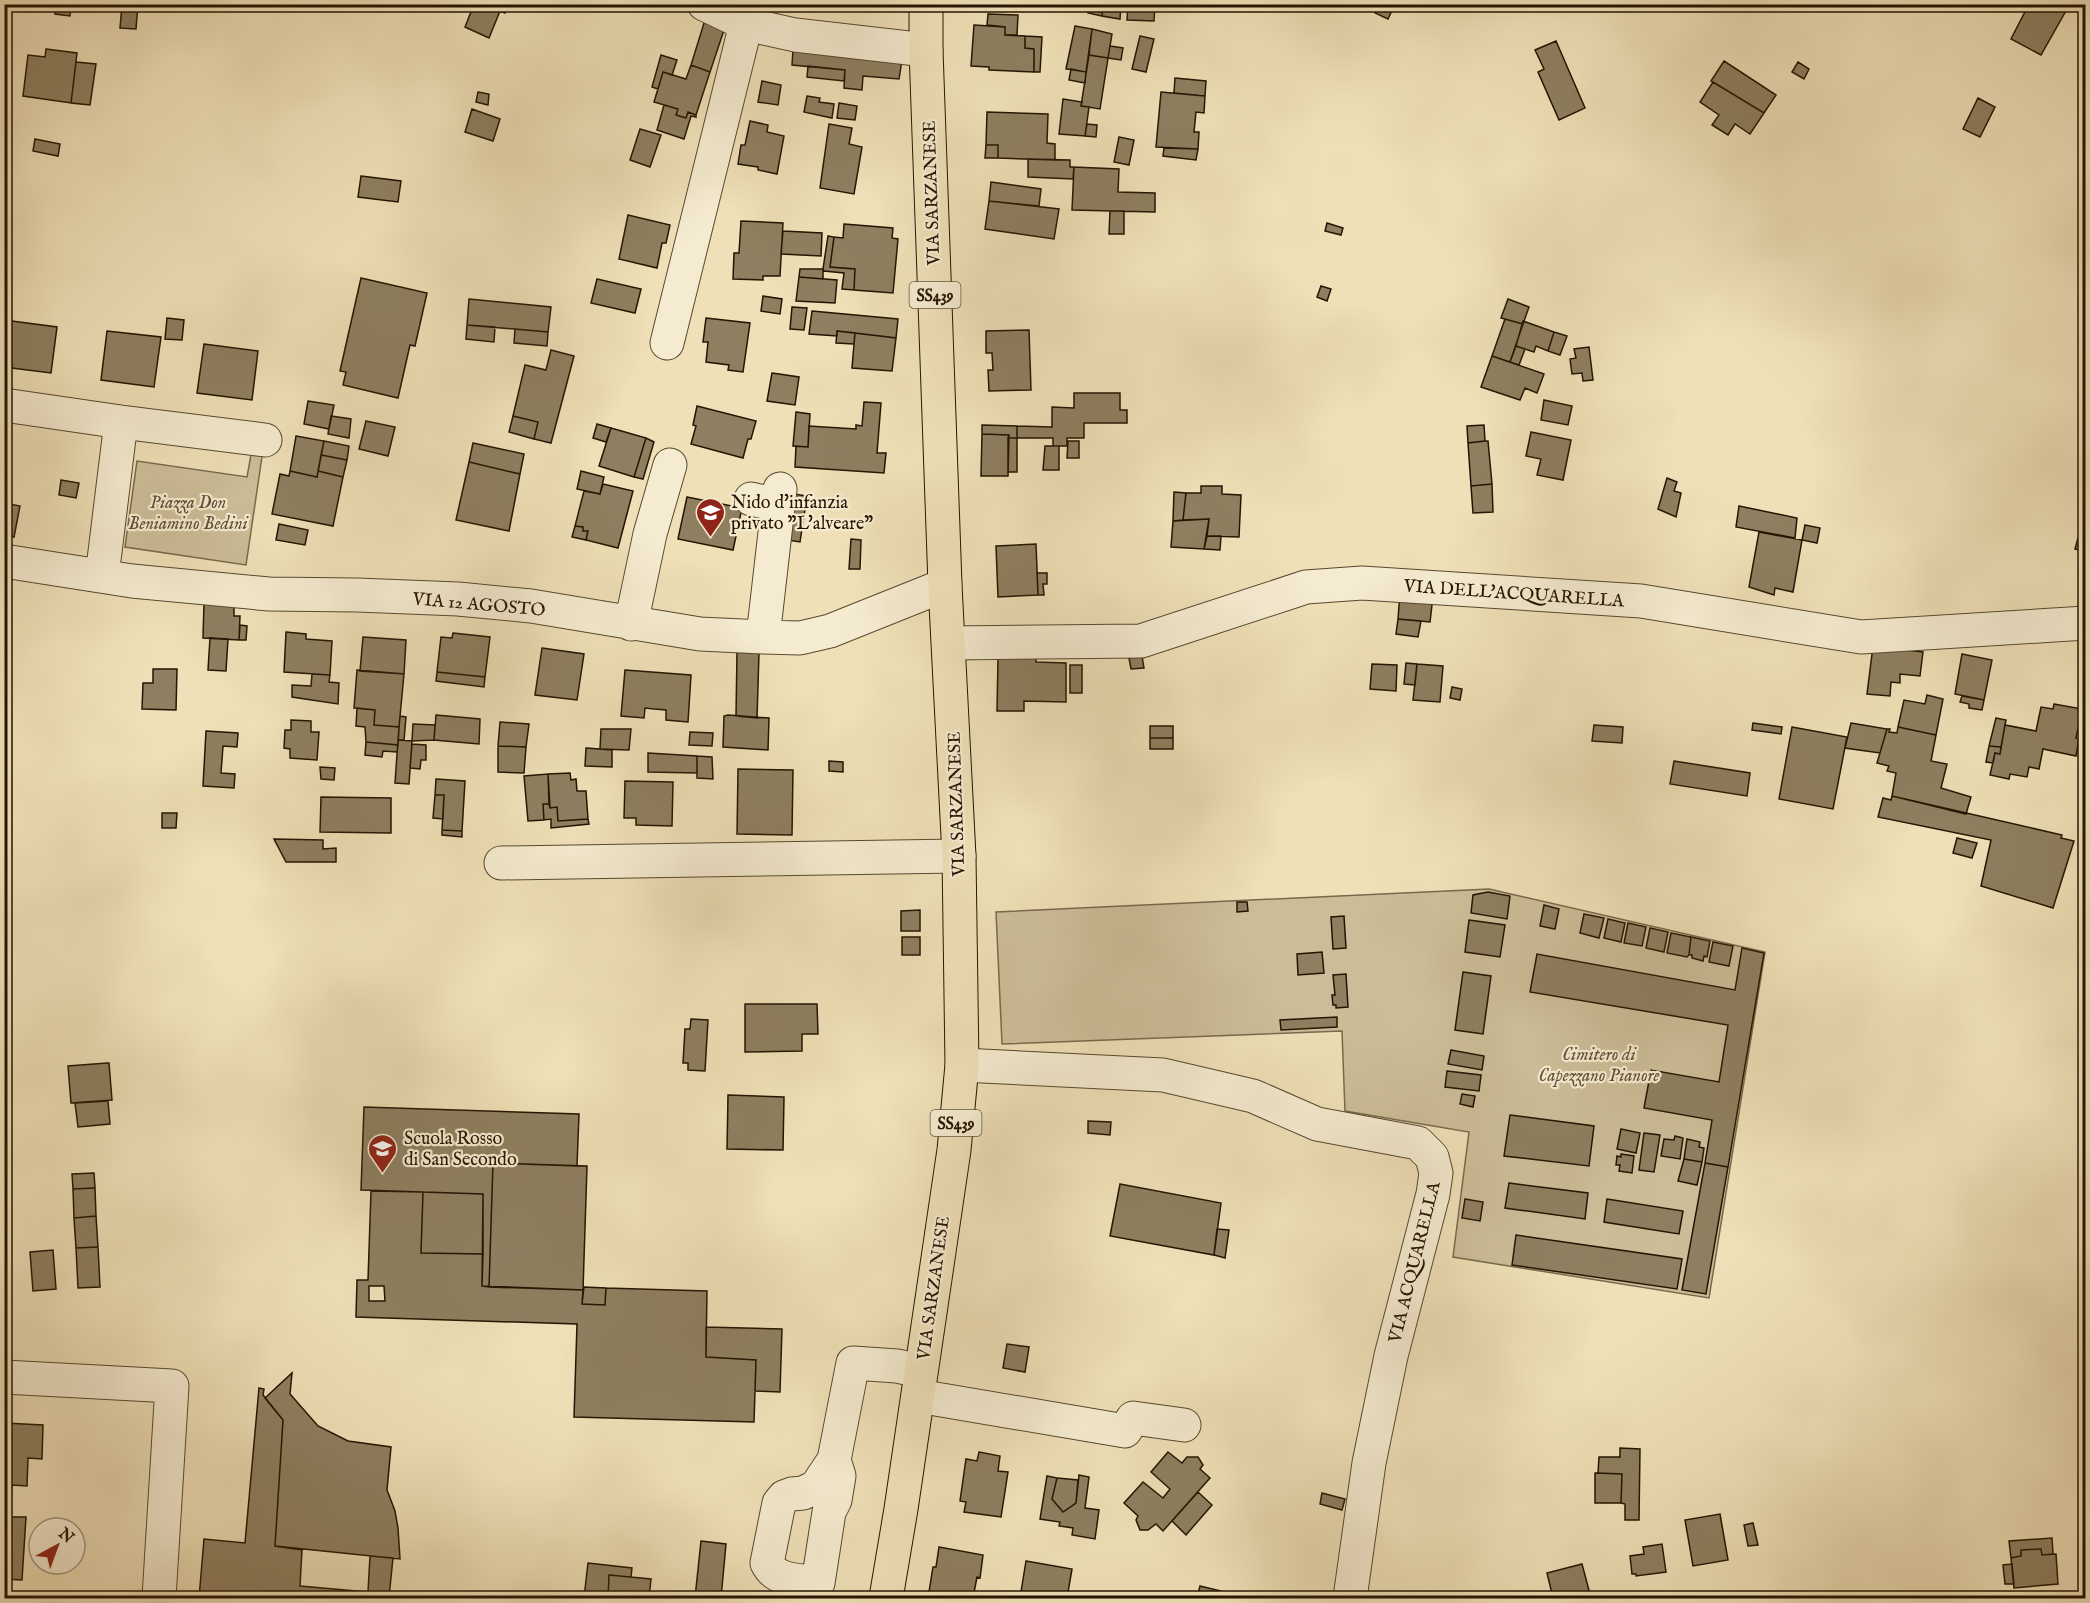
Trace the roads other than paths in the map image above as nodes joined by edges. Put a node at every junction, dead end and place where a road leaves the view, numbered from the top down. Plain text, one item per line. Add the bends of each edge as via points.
1 (704, 4) edge
2 (926, 4) edge
3 (746, 24) junction
4 (926, 50) junction
5 (667, 343) dead end
6 (4, 405) edge
7 (121, 422) junction
8 (265, 440) dead end
9 (670, 465) dead end
10 (770, 497) dead end
11 (4, 561) edge
12 (102, 576) junction
13 (945, 585) junction
14 (2085, 623) edge
15 (631, 624) junction
16 (764, 637) junction
17 (949, 643) junction
18 (959, 856) junction
19 (501, 862) dead end
20 (962, 1065) junction
21 (4, 1377) edge
22 (919, 1384) junction
23 (1184, 1425) dead end
24 (834, 1460) junction
25 (803, 1493) junction
26 (830, 1512) junction
27 (159, 1599) edge
28 (886, 1599) edge
29 (1350, 1599) edge

1 - 3 street
2 - 4 main road, VIA SARZANESE / SS439
3 - 4 street via 795,36
3 - 5 street
4 - 13 main road, VIA SARZANESE / SS439
6 - 7 street
7 - 8 street
7 - 12 street
9 - 15 street
10 - 16 street
11 - 12 street, VIA 12 AGOSTO
12 - 15 street, VIA 12 AGOSTO via 269,594 458,599 531,606
13 - 16 street, VIA 12 AGOSTO via 830,631 800,638
13 - 17 main road, VIA SARZANESE / SS439
14 - 17 street, VIA DELL'ACQUARELLA via 1861,637 1641,601 1362,583 1306,587 1141,641
15 - 16 street, VIA 12 AGOSTO via 700,634
17 - 18 main road, VIA SARZANESE / SS439
18 - 19 street
18 - 20 main road, VIA SARZANESE / SS439
20 - 22 main road, VIA SARZANESE / SS439 via 954,1150
20 - 29 street, VIA ACQUARELLA via 1163,1075 1253,1096 1317,1124 1418,1143 1432,1157 1436,1173 1433,1194 1391,1356 1369,1463
21 - 27 street via 172,1386
22 - 23 street via 1125,1431 1133,1418
22 - 24 street via 897,1366 853,1363
22 - 28 main road, VIA SARZANESE / SS439
24 - 25 street via 816,1487
24 - 26 street via 839,1476
25 - 26 street via 823,1500
25 - 26 street via 784,1497 778,1503 767,1563 771,1572 782,1578 818,1583

